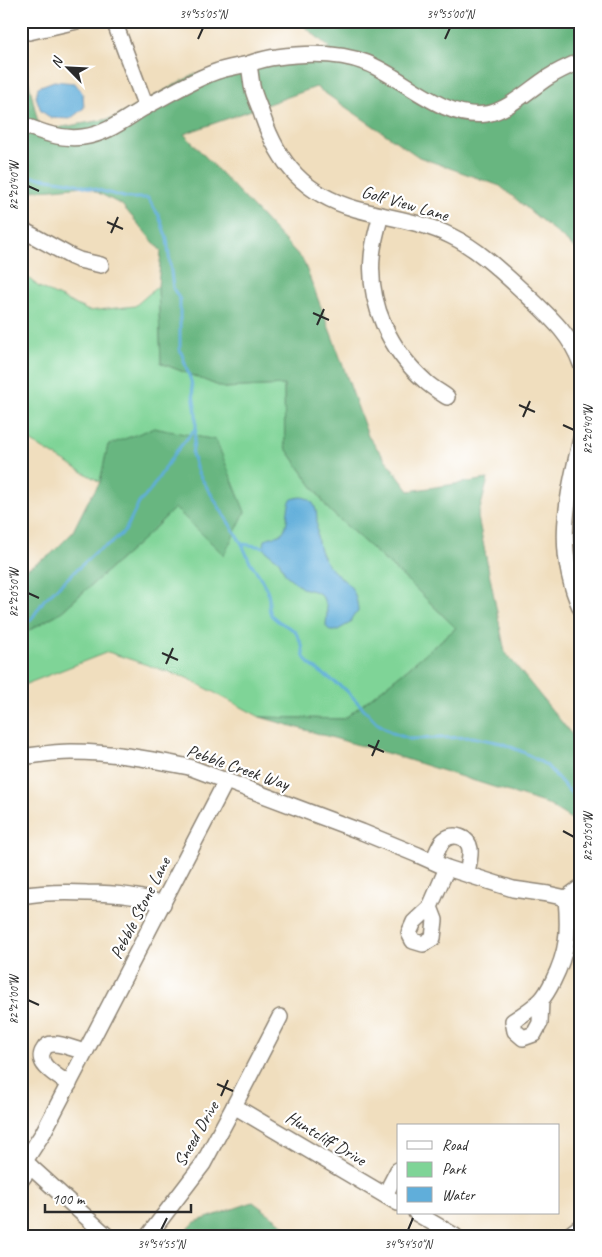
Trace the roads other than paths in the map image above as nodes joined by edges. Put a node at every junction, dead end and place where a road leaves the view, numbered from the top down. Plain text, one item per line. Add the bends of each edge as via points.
1 (77, 21) edge
2 (114, 21) edge
3 (29, 32) dead end
4 (581, 61) edge
5 (249, 64) junction
6 (146, 107) junction
7 (21, 124) edge
8 (381, 215) junction
9 (21, 229) edge
10 (101, 265) dead end
11 (581, 364) edge
12 (447, 397) dead end
13 (580, 449) edge
14 (581, 608) edge
15 (21, 757) edge
16 (226, 781) junction
17 (433, 861) junction
18 (447, 868) junction
19 (468, 874) junction
20 (581, 887) edge
21 (21, 896) edge
22 (566, 898) junction
23 (163, 904) junction
24 (430, 907) dead end
25 (541, 1000) dead end
26 (280, 1017) dead end
27 (85, 1052) junction
28 (69, 1084) junction
29 (234, 1106) junction
30 (26, 1162) edge
31 (397, 1175) edge
32 (21, 1180) edge
33 (392, 1199) edge
34 (418, 1214) edge
35 (581, 1226) edge
36 (107, 1236) edge
37 (148, 1236) edge
38 (455, 1236) edge
39 (568, 1236) edge

1 - 3 street
2 - 6 street
4 - 5 street via 560,70 500,110 484,115 450,109 365,62 348,58 296,55
5 - 6 street via 219,70
5 - 8 street, Golf View Lane via 268,131 290,169 306,185 326,197
6 - 7 street via 104,132 82,137 53,136
8 - 11 street, Golf View Lane via 434,228 484,256 564,332
8 - 12 street via 374,238 371,269 381,319 390,340 405,360 425,381
9 - 10 street via 72,257
13 - 14 street via 567,504 565,546 569,574
15 - 16 street, Pebble Creek Way via 57,752 131,756 189,767
16 - 17 street, Pebble Creek Way
16 - 23 street, Pebble Stone Lane
17 - 18 street, Pebble Creek Way
17 - 19 street via 445,839 460,837 467,842 470,851
18 - 19 street, Pebble Creek Way
18 - 24 street
19 - 22 street, Pebble Creek Way via 513,889
20 - 22 street
21 - 23 street via 60,892 105,893 147,898
22 - 25 street via 568,927 565,951
23 - 27 street, Pebble Stone Lane
26 - 29 street, Sneed Drive
27 - 28 street, Pebble Stone Lane
27 - 28 street via 54,1044 43,1050 43,1063
28 - 30 street, Pebble Stone Lane
29 - 33 street, Huntcliff Drive
29 - 37 street, Sneed Drive via 203,1164
30 - 32 street, Pebble Stone Lane
30 - 36 street
31 - 33 street
34 - 38 street
35 - 39 street

